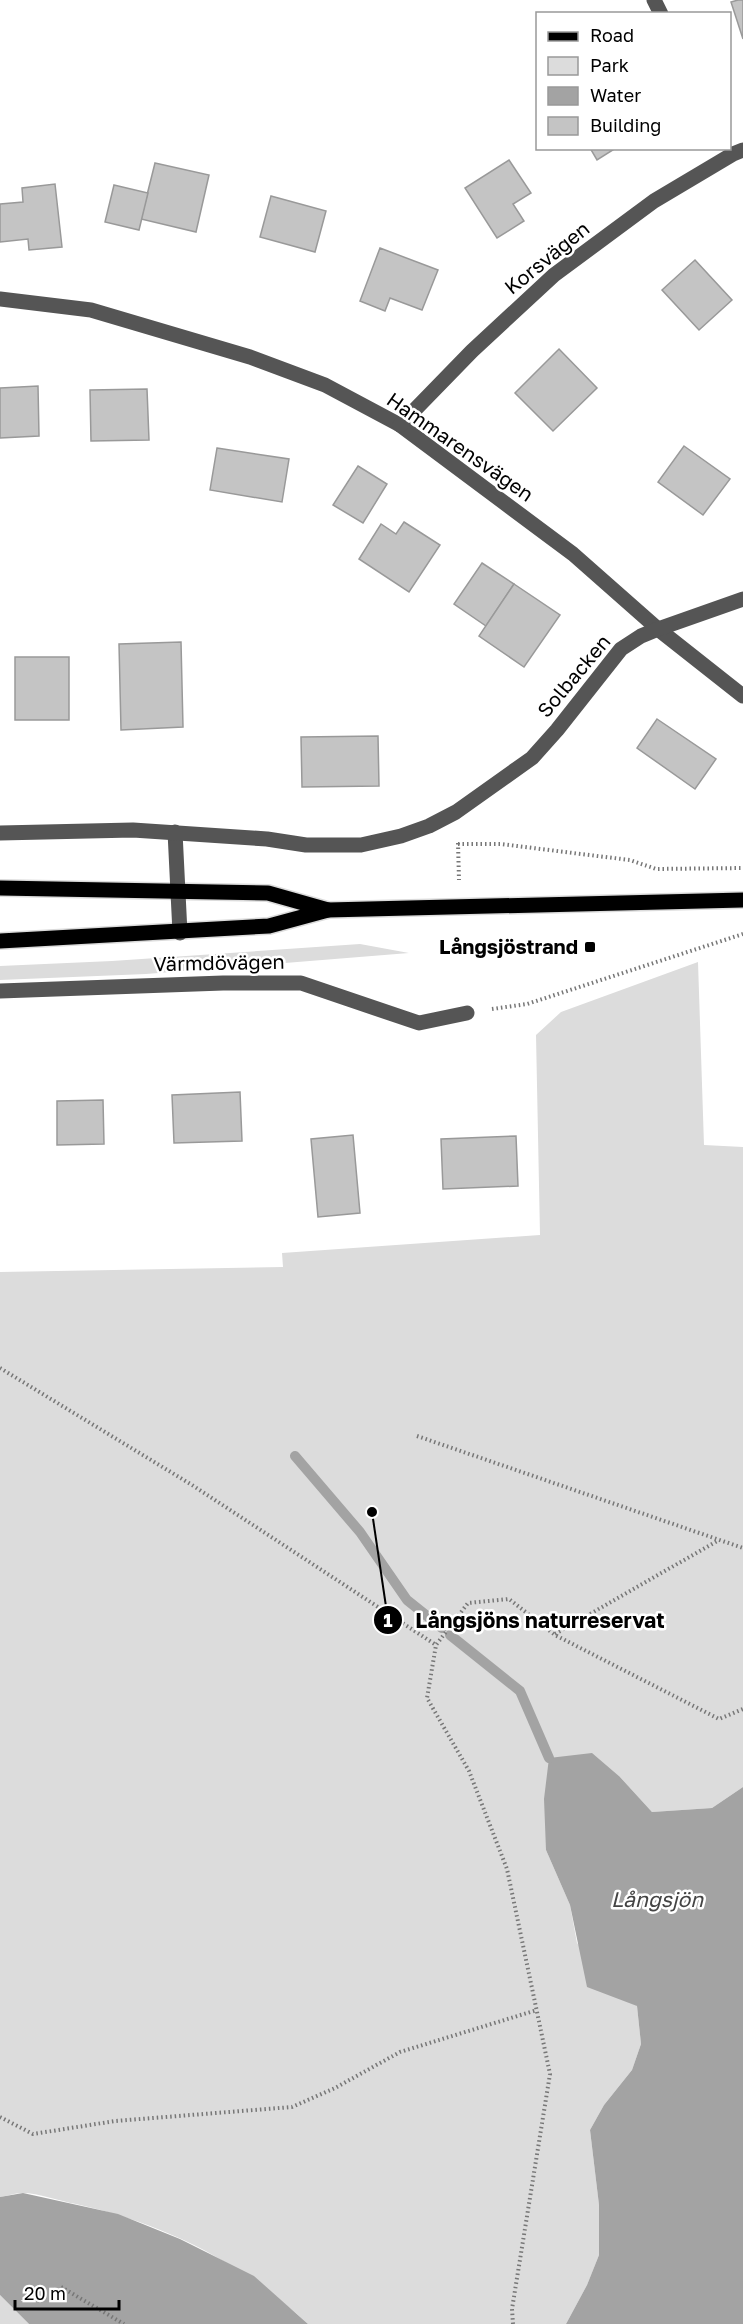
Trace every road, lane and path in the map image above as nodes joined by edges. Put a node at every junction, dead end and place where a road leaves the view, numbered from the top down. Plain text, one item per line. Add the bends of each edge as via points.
1 (735, 150) edge
2 (0, 300) edge
3 (400, 425) junction
4 (743, 599) edge
5 (658, 629) junction
6 (743, 696) edge
7 (456, 812) junction
8 (175, 832) junction
9 (0, 833) edge
10 (459, 844) junction
11 (743, 868) edge
12 (459, 880) dead end
13 (0, 888) edge
14 (177, 890) junction
15 (743, 900) edge
16 (328, 910) junction
17 (180, 933) junction
18 (743, 934) edge
19 (0, 941) edge
20 (0, 991) edge
21 (467, 1013) joint
22 (0, 1368) edge
23 (417, 1436) dead end
24 (719, 1540) junction
25 (743, 1548) edge
26 (555, 1635) junction
27 (436, 1645) junction
28 (743, 1709) edge
29 (537, 2010) junction
30 (0, 2117) edge
31 (62, 2287) dead end
32 (124, 2324) edge
33 (513, 2324) edge

1 - 3 street, Korsvägen via 654,201 554,275
2 - 3 street, Hammarensvägen via 91,310 250,357 325,385
3 - 5 street, Hammarensvägen via 573,554
4 - 5 street, Solbacken
5 - 6 street, Hammarensvägen
5 - 7 street, Solbacken via 621,649 532,758
7 - 8 street via 401,836 361,845 306,845
7 - 10 path
8 - 9 street
8 - 14 street, Värmdövägen
10 - 11 path via 501,844 630,860 656,869
10 - 12 path
13 - 14 main road, Värmdövägen
14 - 16 main road, Värmdövägen via 268,893
14 - 17 street, Värmdövägen
15 - 16 main road, Värmdövägen
16 - 17 main road, Värmdövägen via 269,926
17 - 19 main road, Värmdövägen
18 - 21 path via 527,1004
20 - 21 street, Värmdövägen via 301,983 419,1023
22 - 27 path via 192,1485
23 - 24 path
24 - 25 path
24 - 26 path
26 - 27 path via 509,1599 468,1603
26 - 28 path via 719,1719
27 - 29 path via 427,1698 469,1771 507,1869
29 - 30 path via 400,2052 292,2107 115,2121 33,2134
29 - 33 path via 550,2074 512,2309
31 - 32 path

